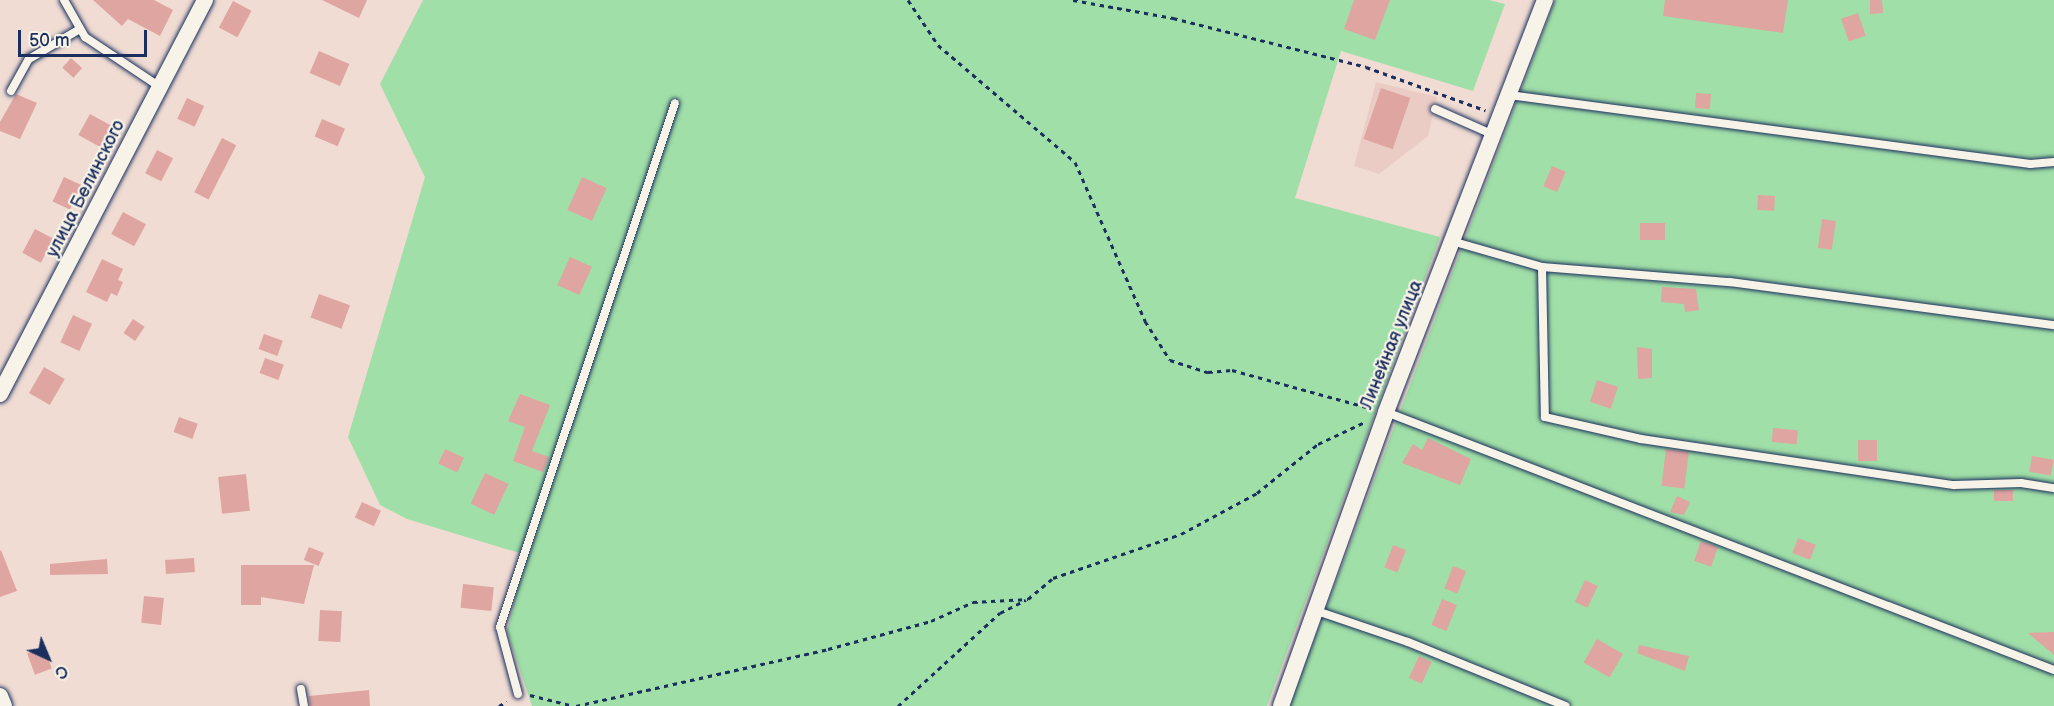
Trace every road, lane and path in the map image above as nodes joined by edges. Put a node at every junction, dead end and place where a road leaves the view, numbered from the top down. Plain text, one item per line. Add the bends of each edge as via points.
1 (64, 0) edge
2 (205, 0) edge
3 (908, 0) edge
4 (1073, 0) edge
5 (1545, 0) edge
6 (80, 30) junction
7 (160, 87) junction
8 (11, 91) dead end
9 (1509, 95) junction
10 (675, 103) dead end
11 (1435, 109) dead end
12 (1502, 116) junction
13 (1495, 135) junction
14 (2054, 162) edge
15 (1455, 242) junction
16 (1542, 267) junction
17 (2054, 325) edge
18 (0, 394) edge
19 (1386, 412) junction
20 (2054, 488) edge
21 (1028, 599) junction
22 (1317, 611) junction
23 (2054, 670) edge
24 (301, 689) dead end
25 (518, 694) joint
26 (0, 696) edge
27 (4, 706) edge
28 (304, 706) edge
29 (575, 706) edge
30 (898, 706) edge
31 (1281, 706) edge
32 (1566, 706) edge

1 - 6 lane
2 - 7 street, улица Белинского
3 - 19 path via 938,45 1075,162 1145,321 1170,360 1208,372 1232,370
4 - 12 path via 1173,18 1366,67
5 - 9 street, Линейная улица
6 - 7 lane
6 - 8 lane via 29,60
7 - 18 street, улица Белинского
9 - 12 street, Линейная улица
9 - 14 lane via 2018,162
10 - 25 lane via 500,627
11 - 13 lane
12 - 13 street, Линейная улица
13 - 15 street, Линейная улица
15 - 16 lane
15 - 19 street, Линейная улица
16 - 17 lane via 1730,282
16 - 20 lane via 1545,417 1641,439 1954,485 2021,483
19 - 21 path via 1318,444 1257,493 1181,534 1053,578
19 - 22 street, Линейная улица
19 - 23 lane
21 - 29 path via 973,602 932,621 828,649
21 - 30 path via 1000,613
22 - 31 street, Линейная улица
22 - 32 lane
24 - 28 lane
25 - 29 path via 543,695
26 - 27 street

